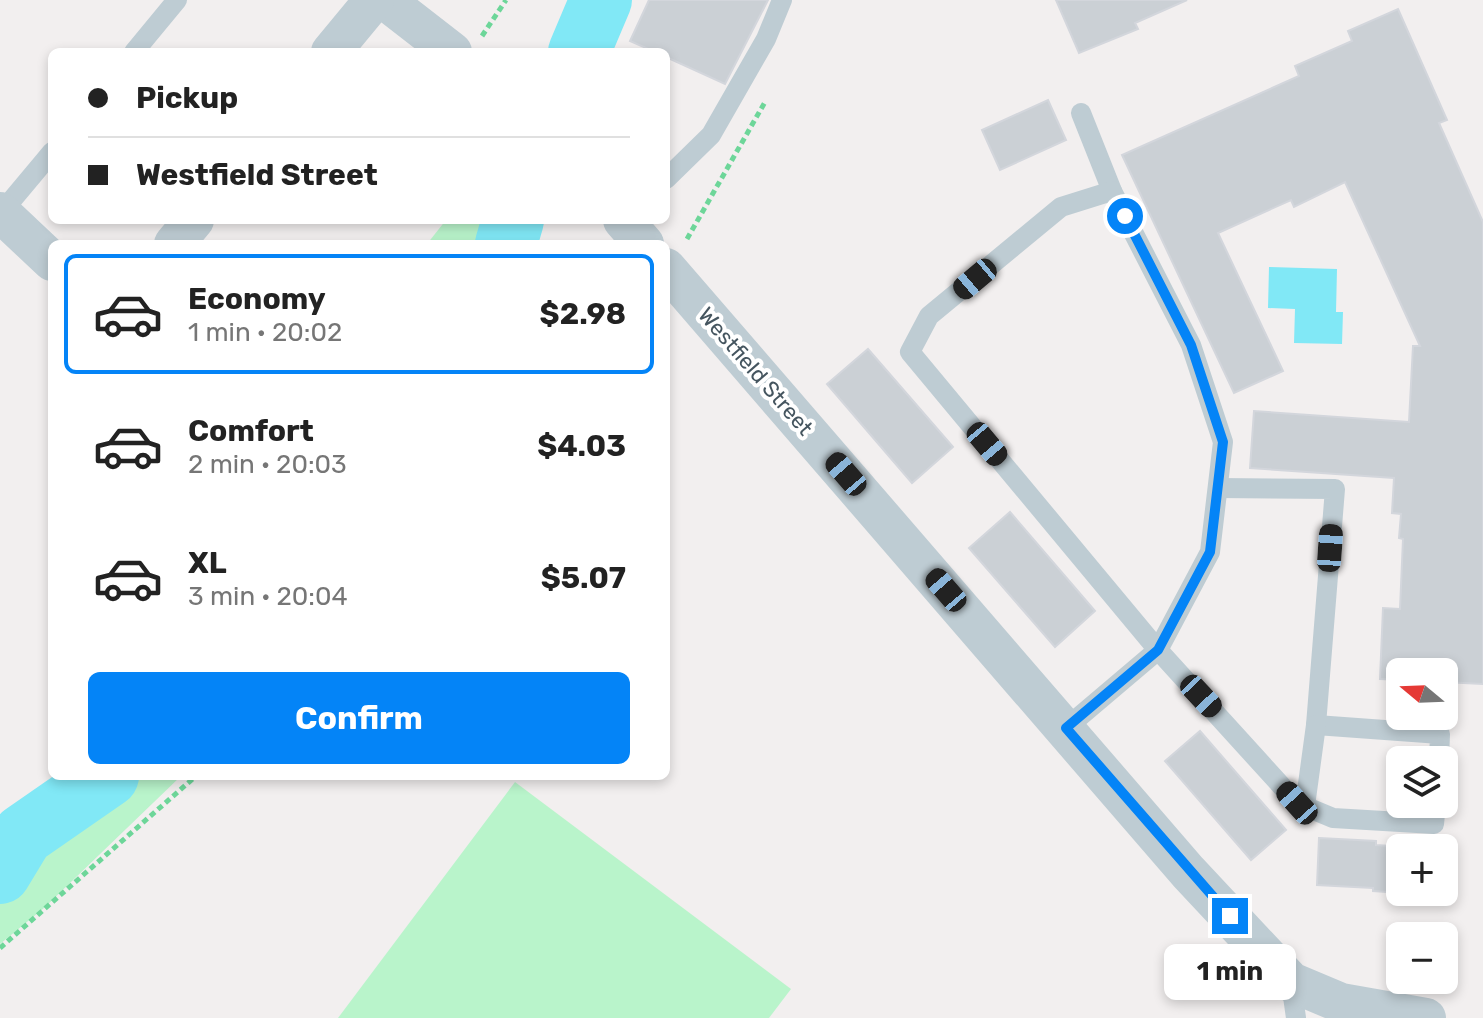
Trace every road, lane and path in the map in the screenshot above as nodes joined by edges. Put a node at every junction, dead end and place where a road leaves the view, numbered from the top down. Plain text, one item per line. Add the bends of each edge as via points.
1 (177, 0) edge
2 (374, 0) edge
3 (385, 0) edge
4 (506, 0) edge
5 (782, 0) edge
6 (465, 46) edge
7 (137, 48) edge
8 (334, 48) edge
9 (1081, 113) dead end
10 (48, 157) edge
11 (670, 175) edge
12 (1112, 191) junction
13 (1, 213) edge
14 (191, 224) edge
15 (627, 224) edge
16 (177, 240) edge
17 (641, 240) edge
18 (48, 257) edge
19 (670, 273) edge
20 (1218, 488) junction
21 (1158, 650) junction
22 (1316, 725) junction
23 (1066, 728) junction
24 (1440, 746) edge
25 (191, 780) edge
26 (1305, 806) junction
27 (1435, 818) edge
28 (0, 948) edge
29 (1294, 1000) edge
30 (1426, 1018) edge

1 - 7 lane
2 - 8 street
3 - 6 street
4 - 6 path
5 - 11 lane via 711,135
9 - 12 lane
10 - 13 lane
12 - 20 lane via 1191,345 1223,442
12 - 21 lane via 1061,207 929,316 910,352
13 - 18 street
14 - 16 street
15 - 17 street
19 - 23 street, Westfield Street
20 - 21 lane via 1210,552
20 - 22 lane via 1335,489
21 - 23 lane
21 - 26 lane
22 - 24 lane via 1440,734
22 - 26 lane
23 - 29 street, Westfield Street
25 - 28 path
26 - 27 lane via 1333,818 1434,824
29 - 30 street, Westfield Street

